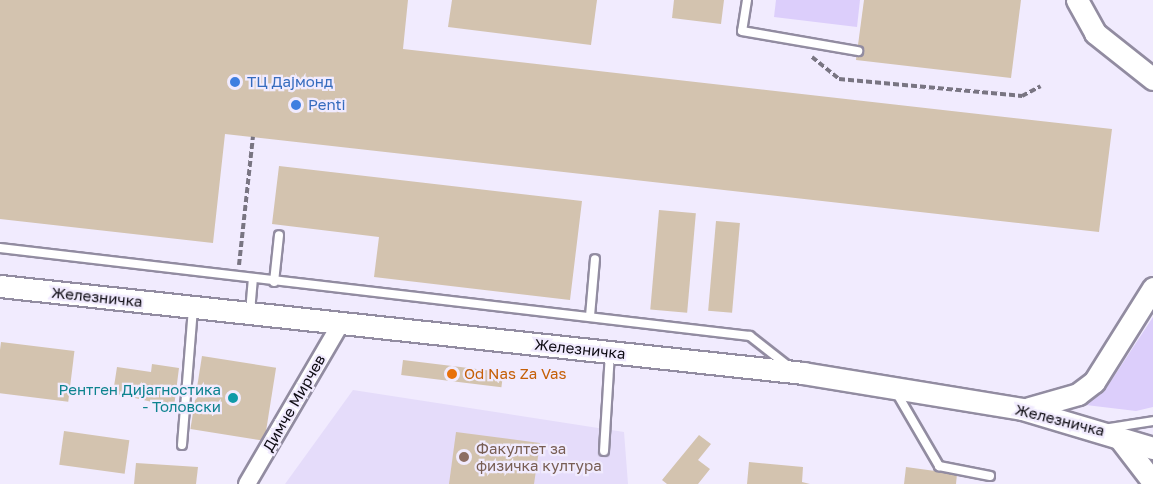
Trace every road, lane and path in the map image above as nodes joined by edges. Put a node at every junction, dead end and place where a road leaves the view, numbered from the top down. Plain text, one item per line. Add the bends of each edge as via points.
1 (747, 0) edge
2 (1077, 0) edge
3 (789, 39) junction
4 (858, 51) dead end
5 (1153, 79) edge
6 (1041, 86) dead end
7 (253, 137) dead end
8 (279, 235) dead end
9 (0, 248) edge
10 (595, 259) dead end
11 (237, 277) junction
12 (253, 279) junction
13 (274, 282) junction
14 (0, 286) edge
15 (1153, 288) edge
16 (193, 307) junction
17 (250, 313) junction
18 (590, 316) junction
19 (341, 323) junction
20 (610, 352) junction
21 (796, 372) junction
22 (894, 388) junction
23 (1022, 409) junction
24 (1153, 421) edge
25 (1109, 433) junction
26 (182, 445) dead end
27 (1153, 448) edge
28 (604, 451) dead end
29 (990, 476) dead end
30 (1153, 482) edge
31 (247, 484) edge

1 - 3 lane via 742,31
2 - 5 street via 1095,33
3 - 4 lane
3 - 6 path via 839,79 1022,96
7 - 11 path
8 - 13 lane
9 - 11 lane
10 - 18 lane
11 - 12 lane
12 - 13 lane
12 - 17 lane
13 - 18 lane
14 - 16 street, Железничка
15 - 23 street via 1094,382 1054,403
16 - 17 street, Железничка
16 - 26 lane
17 - 19 street, Железничка
18 - 21 lane via 750,336
19 - 20 street, Железничка
19 - 31 street, Димче Мирчев
20 - 21 street, Железничка
20 - 28 lane
21 - 22 street, Железничка
22 - 23 street, Железничка
22 - 29 lane via 939,466
23 - 25 street, Железничка
24 - 25 lane
25 - 27 street, Железничка
25 - 30 street

